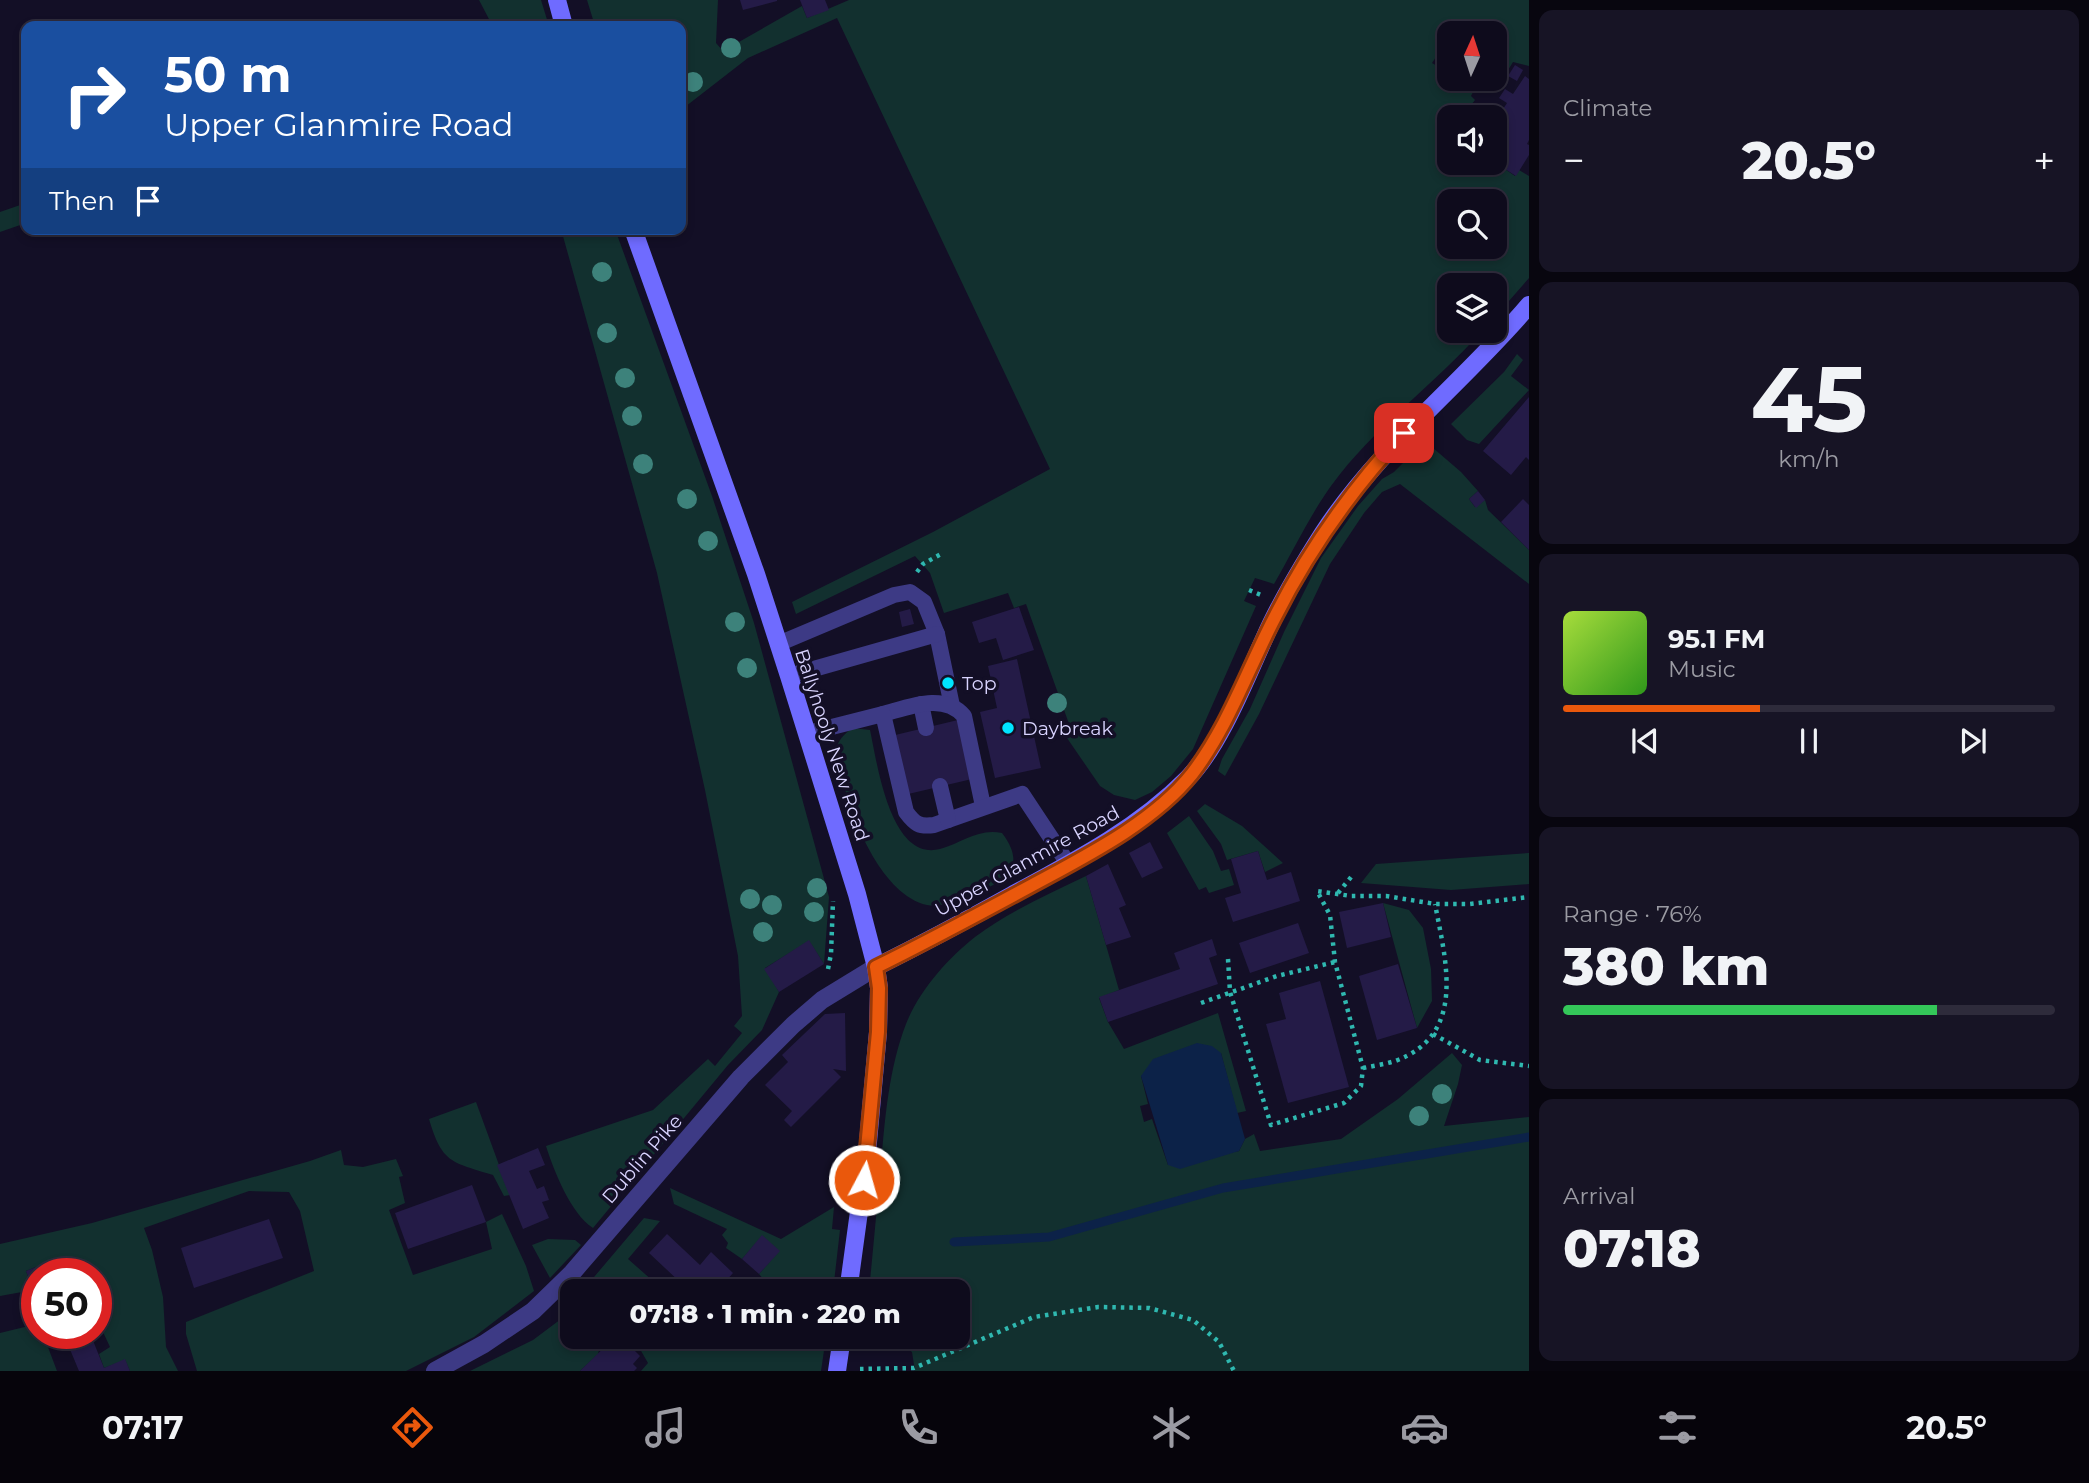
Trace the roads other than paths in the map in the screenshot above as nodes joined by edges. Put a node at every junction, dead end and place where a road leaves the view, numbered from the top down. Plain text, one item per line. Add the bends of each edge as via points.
1 (557, 0) edge
2 (563, 21) edge
3 (634, 235) edge
4 (1529, 305) edge
5 (937, 634) junction
6 (778, 644) junction
7 (789, 676) junction
8 (921, 704) junction
9 (952, 706) junction
10 (883, 714) junction
11 (926, 728) dead end
12 (808, 733) junction
13 (940, 786) dead end
14 (984, 806) junction
15 (948, 820) junction
16 (1069, 865) junction
17 (876, 967) junction
18 (850, 1279) edge
19 (840, 1349) edge
20 (837, 1370) edge
21 (435, 1371) edge

1 - 2 main road
3 - 6 main road, Ballyhooly New Road
4 - 16 main road, Upper Glanmire Road via 1371,469 1324,532 1281,604 1221,728 1190,775 1150,813
5 - 6 lane via 924,602 910,592
5 - 7 lane
5 - 9 lane
6 - 7 main road, Ballyhooly New Road
7 - 12 main road, Ballyhooly New Road
8 - 9 lane
8 - 10 lane
8 - 11 lane
9 - 14 lane via 964,716
10 - 12 lane
10 - 15 lane via 906,812 921,826
12 - 17 main road, Ballyhooly New Road
13 - 15 lane
14 - 15 lane
14 - 16 lane via 1022,794
16 - 17 main road, Upper Glanmire Road
17 - 18 main road, Ballyhooly New Road via 875,1059
17 - 21 street, Dublin Pike via 831,994 741,1077 572,1273 533,1311
19 - 20 main road

